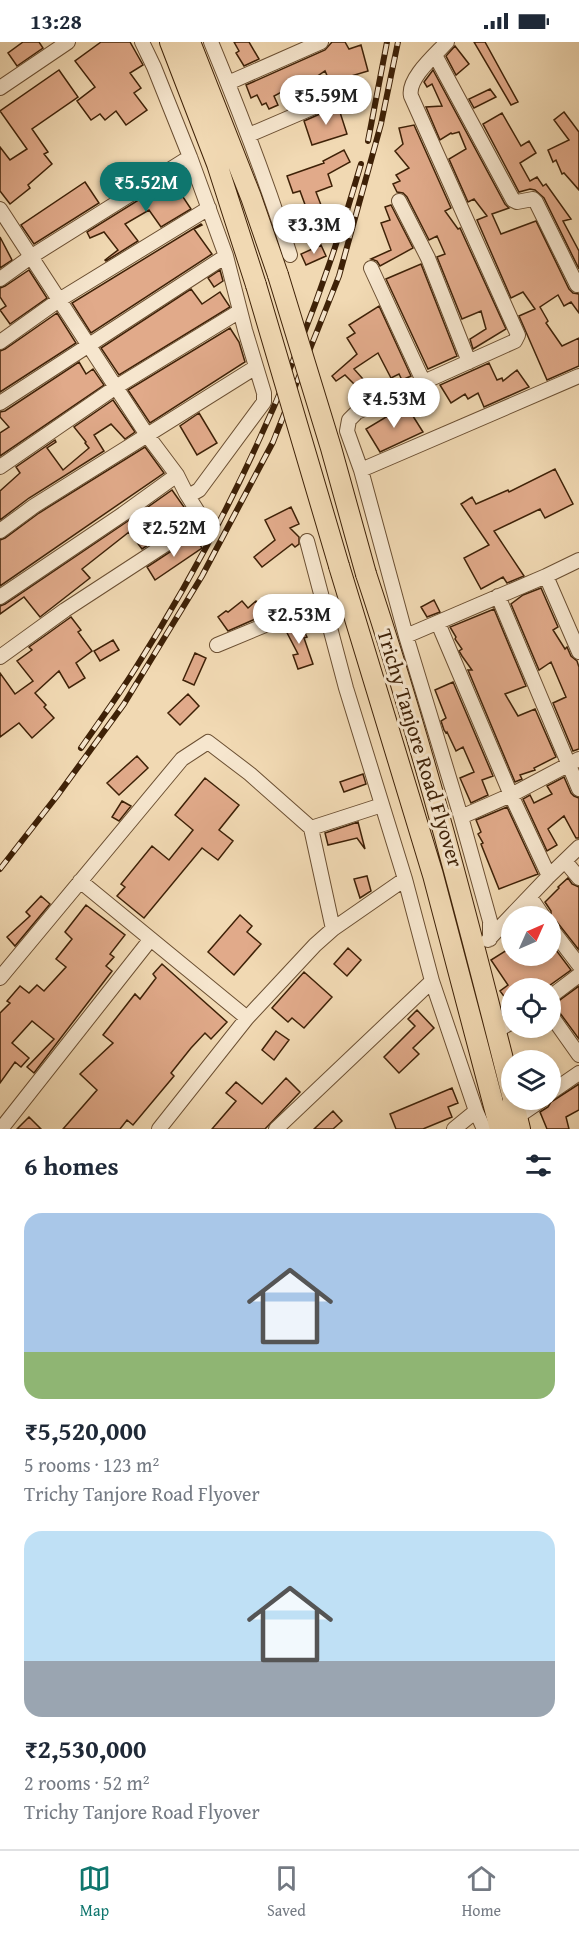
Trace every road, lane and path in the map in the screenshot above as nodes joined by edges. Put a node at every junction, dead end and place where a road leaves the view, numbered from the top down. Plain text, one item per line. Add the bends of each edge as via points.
1 (68, 42) edge
2 (142, 42) edge
3 (171, 42) edge
4 (190, 42) edge
5 (211, 42) edge
6 (321, 42) edge
7 (447, 42) edge
8 (435, 55) junction
9 (228, 84) junction
10 (0, 88) edge
11 (356, 89) dead end
12 (249, 135) junction
13 (190, 157) junction
14 (399, 201) dead end
15 (209, 208) junction
16 (0, 209) edge
17 (290, 255) dead end
18 (32, 256) junction
19 (226, 256) junction
20 (370, 268) dead end
21 (0, 279) edge
22 (577, 285) dead end
23 (59, 300) junction
24 (240, 311) junction
25 (0, 342) edge
26 (89, 345) junction
27 (469, 362) junction
28 (256, 367) junction
29 (579, 376) edge
30 (424, 383) junction
31 (116, 387) junction
32 (0, 404) edge
33 (147, 435) junction
34 (0, 466) edge
35 (361, 470) junction
36 (177, 475) junction
37 (186, 493) junction
38 (0, 531) edge
39 (307, 541) dead end
40 (579, 560) edge
41 (546, 576) junction
42 (498, 596) junction
43 (0, 597) edge
44 (323, 601) junction
45 (438, 623) junction
46 (406, 636) junction
47 (217, 645) dead end
48 (579, 652) edge
49 (0, 657) edge
50 (574, 761) edge
51 (579, 789) edge
52 (511, 795) junction
53 (382, 805) junction
54 (461, 816) junction
55 (311, 828) junction
56 (579, 847) edge
57 (565, 861) junction
58 (549, 876) junction
59 (579, 878) edge
60 (405, 879) junction
61 (80, 882) junction
62 (530, 897) junction
63 (536, 906) edge
64 (333, 930) junction
65 (150, 940) junction
66 (561, 941) edge
67 (483, 944) junction
68 (579, 965) edge
69 (579, 975) edge
70 (0, 978) edge
71 (432, 981) junction
72 (561, 989) edge
73 (501, 1015) edge
74 (247, 1018) junction
75 (561, 1029) edge
76 (579, 1054) edge
77 (579, 1073) edge
78 (561, 1085) edge
79 (476, 1111) junction
80 (2, 1129) edge
81 (159, 1129) edge
82 (276, 1129) edge
83 (454, 1129) edge
84 (487, 1129) edge
85 (500, 1129) edge

1 - 10 street
2 - 13 street
3 - 85 highway, Trichy Tanjore Road Flyover, bridge via 217,164 256,285 433,875
4 - 67 highway, Trichy Tanjore Road Flyover, bridge via 281,286 465,908
5 - 9 street
6 - 9 street
7 - 8 street
8 - 22 street via 513,200 536,202
8 - 27 street via 413,80 411,96 518,335 515,341
9 - 12 street
11 - 12 street
12 - 17 street
13 - 15 street
13 - 18 street
14 - 27 street via 428,258
15 - 19 street
15 - 23 street
16 - 18 street
18 - 21 street
18 - 23 street
19 - 24 street
19 - 26 street
20 - 30 street
23 - 25 street
23 - 26 street
24 - 28 street
24 - 31 street
26 - 31 street
26 - 32 street
27 - 30 street
28 - 33 street
28 - 37 street via 264,402 199,490
29 - 35 street
30 - 35 street via 357,412 349,420 347,431
31 - 33 street
31 - 34 street
33 - 36 street
33 - 38 street
35 - 46 street
36 - 37 street
36 - 43 street
37 - 49 street via 203,520
39 - 44 street
40 - 41 street
41 - 42 street
41 - 48 street
42 - 45 street
42 - 50 street
44 - 47 street
44 - 53 street
45 - 46 street
45 - 52 street
46 - 54 street
50 - 51 street
50 - 52 street
52 - 54 street
52 - 58 street
53 - 55 street
53 - 60 street
54 - 67 street via 490,921
55 - 61 street via 208,742 182,759
55 - 64 street
56 - 57 street
57 - 58 street
57 - 59 street
58 - 62 street
60 - 64 street
60 - 71 street
61 - 65 street
61 - 70 street
62 - 63 street
62 - 67 street
64 - 74 street
65 - 74 street
65 - 80 street
66 - 68 street
67 - 73 highway, Trichy Tanjore Road Flyover
69 - 72 street
71 - 79 street
71 - 82 street
74 - 81 street
75 - 76 street
77 - 78 street
79 - 83 street
79 - 84 street

